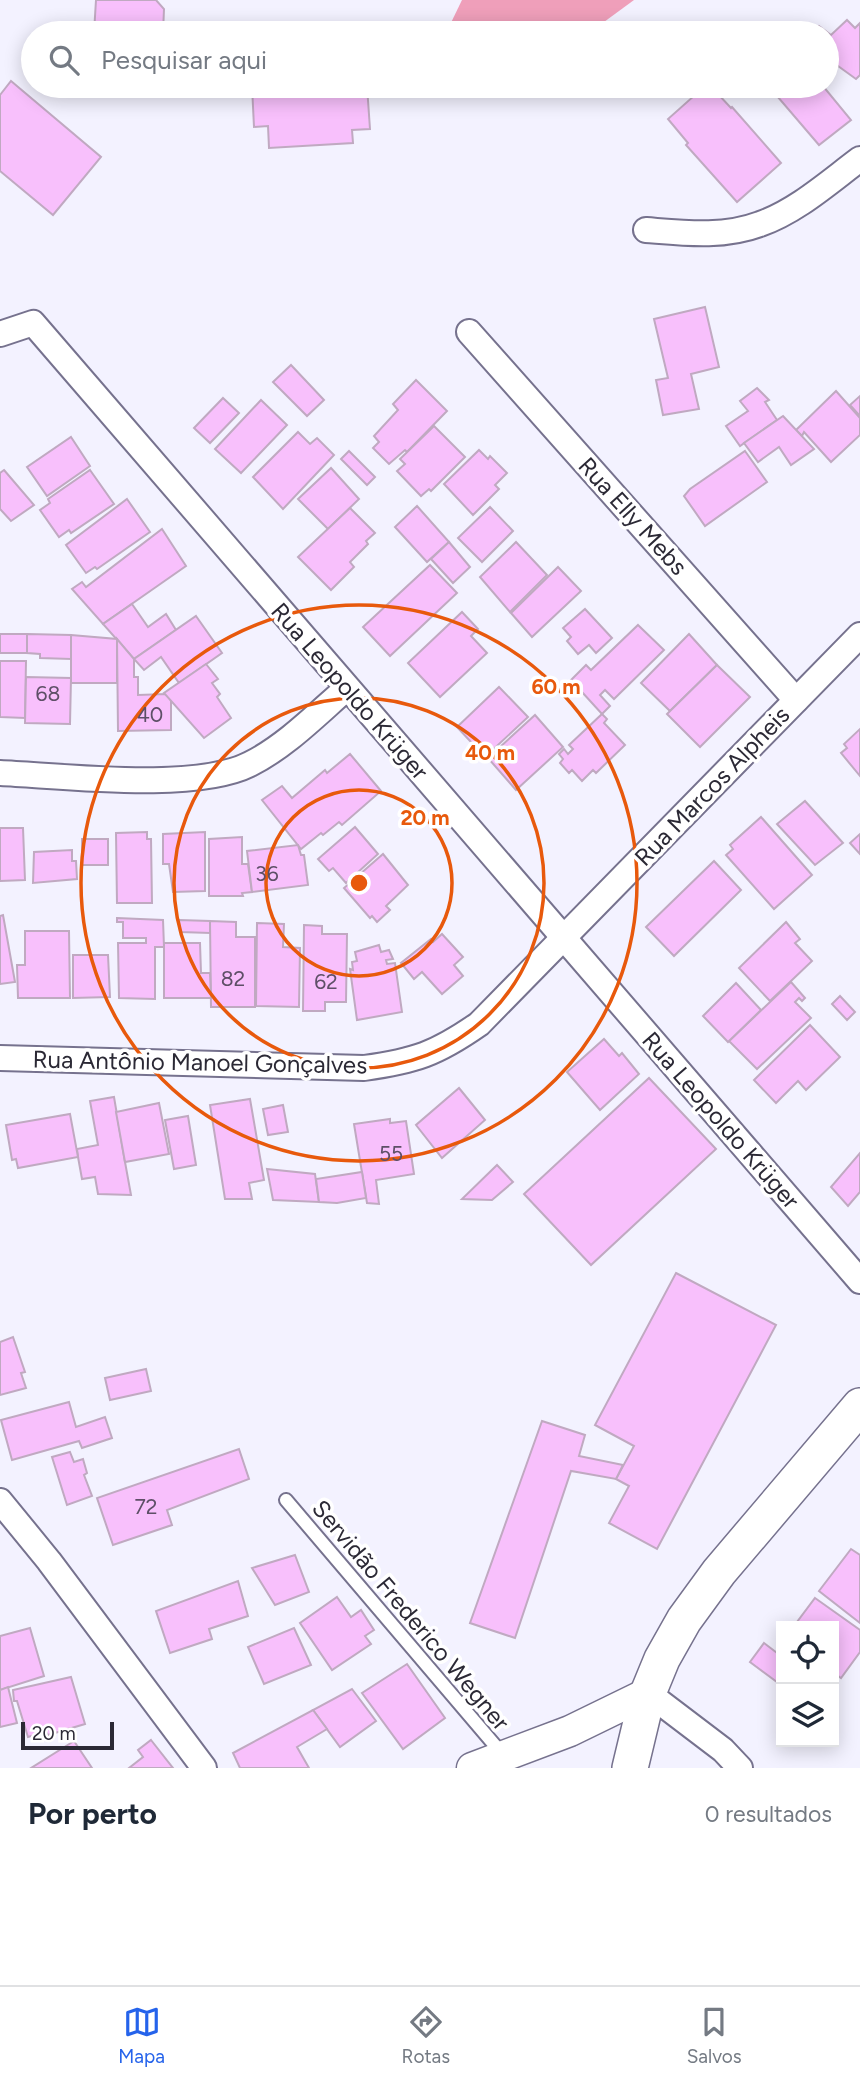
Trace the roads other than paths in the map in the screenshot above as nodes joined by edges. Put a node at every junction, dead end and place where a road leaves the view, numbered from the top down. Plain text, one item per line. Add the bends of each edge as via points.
1 (860, 159) edge
2 (646, 230) dead end
3 (469, 332) dead end
4 (0, 334) edge
5 (860, 635) edge
6 (347, 688) junction
7 (796, 700) junction
8 (0, 773) edge
9 (564, 938) junction
10 (0, 1058) edge
11 (860, 1281) edge
12 (860, 1406) edge
13 (286, 1500) dead end
14 (0, 1501) edge
15 (648, 1693) junction
16 (505, 1756) junction
17 (204, 1768) edge
18 (472, 1768) edge
19 (630, 1768) edge
20 (740, 1768) edge

1 - 2 street via 806,200 760,224 695,234
3 - 7 street, Rua Elly Mebs
4 - 6 street, Rua Leopoldo Krüger via 33,323
5 - 7 street, Rua Marcos Alpheis
6 - 8 street via 278,746 249,765 216,774 176,779
6 - 9 street, Rua Leopoldo Krüger
7 - 9 street, Rua Marcos Alpheis
9 - 10 street, Rua Antônio Manoel Gonçalves via 479,1024 448,1046 396,1064 364,1068
9 - 11 street, Rua Leopoldo Krüger
12 - 15 main road via 719,1572 684,1620
13 - 16 lane, Servidão Frederico Wegner
14 - 17 street
15 - 16 street
15 - 19 main road
15 - 20 street
16 - 18 street

